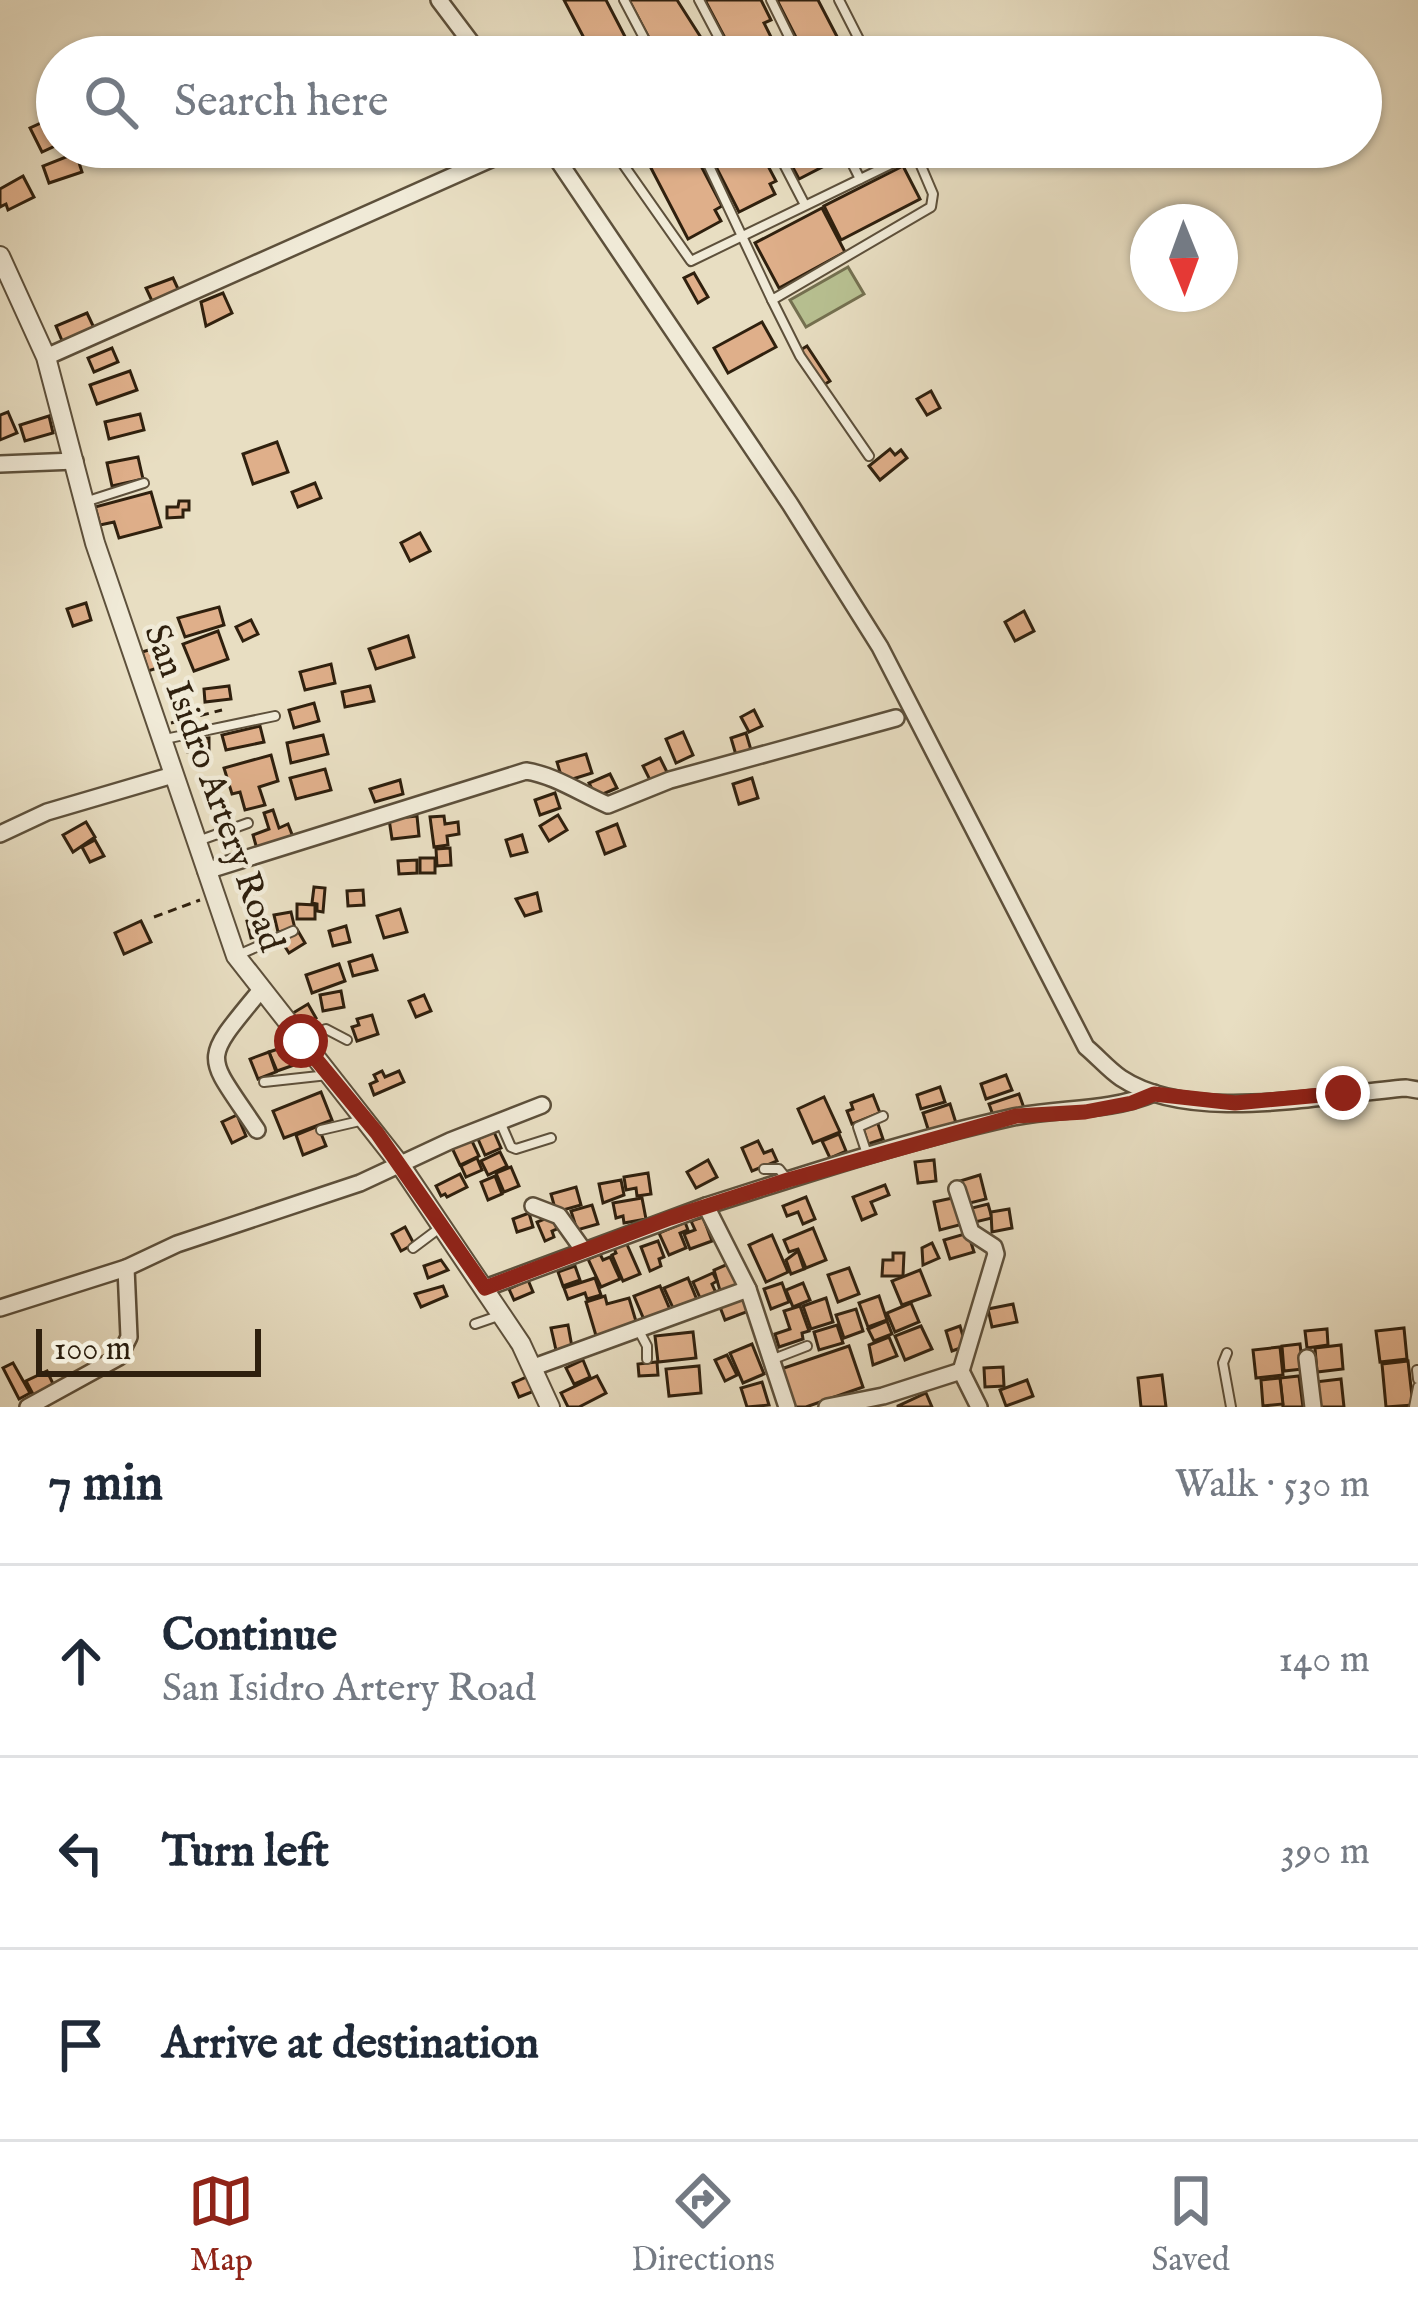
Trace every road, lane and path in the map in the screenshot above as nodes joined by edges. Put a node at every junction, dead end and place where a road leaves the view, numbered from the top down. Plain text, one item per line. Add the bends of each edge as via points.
1 (439, 0) edge
2 (624, 0) edge
3 (699, 0) edge
4 (771, 0) edge
5 (839, 0) edge
6 (466, 36) edge
7 (643, 36) edge
8 (718, 36) edge
9 (789, 36) edge
10 (857, 36) edge
11 (471, 168) edge
12 (563, 168) edge
13 (626, 168) edge
14 (710, 168) edge
15 (786, 168) edge
16 (854, 168) edge
17 (880, 168) edge
18 (922, 168) edge
19 (860, 179) junction
20 (805, 206) junction
21 (743, 233) junction
22 (0, 256) edge
23 (772, 300) junction
24 (46, 357) junction
25 (869, 457) dead end
26 (75, 461) junction
27 (0, 464) edge
28 (144, 483) dead end
29 (83, 502) junction
30 (222, 710) dead end
31 (275, 716) dead end
32 (896, 718) dead end
33 (159, 733) junction
34 (173, 775) junction
35 (248, 824) dead end
36 (0, 834) edge
37 (196, 842) junction
38 (206, 871) junction
39 (213, 895) junction
40 (154, 917) dead end
41 (293, 931) dead end
42 (236, 956) junction
43 (260, 991) junction
44 (346, 1040) dead end
45 (301, 1041) junction
46 (329, 1075) junction
47 (264, 1082) dead end
48 (1418, 1090) edge
49 (1154, 1094) junction
50 (542, 1105) dead end
51 (884, 1116) dead end
52 (365, 1119) junction
53 (501, 1124) junction
54 (257, 1130) dead end
55 (321, 1130) dead end
56 (551, 1138) dead end
57 (868, 1155) junction
58 (401, 1166) junction
59 (764, 1169) dead end
60 (788, 1180) junction
61 (957, 1189) dead end
62 (533, 1206) dead end
63 (706, 1207) junction
64 (442, 1226) junction
65 (413, 1248) dead end
66 (584, 1251) junction
67 (126, 1268) junction
68 (485, 1288) junction
69 (748, 1289) junction
70 (0, 1309) edge
71 (502, 1314) junction
72 (476, 1324) dead end
73 (639, 1331) junction
74 (807, 1346) dead end
75 (1227, 1352) dead end
76 (1307, 1358) dead end
77 (647, 1359) dead end
78 (771, 1360) junction
79 (534, 1367) junction
80 (961, 1371) junction
81 (1418, 1379) edge
82 (885, 1402) edge
83 (830, 1406) edge
84 (28, 1407) edge
85 (550, 1407) edge
86 (787, 1407) edge
87 (979, 1407) edge
88 (1231, 1407) edge
89 (1312, 1407) edge
90 (1414, 1407) edge

1 - 6 street
2 - 7 lane
3 - 8 lane
4 - 9 lane
5 - 10 lane
11 - 24 street
12 - 49 street via 880,647 1086,1047
13 - 21 lane via 691,261
14 - 21 lane
15 - 20 lane
16 - 19 lane
17 - 19 lane
18 - 23 lane via 931,207
19 - 20 lane
20 - 21 lane
21 - 23 lane
22 - 24 street, San Isidro Artery Road
23 - 25 lane
24 - 26 street, San Isidro Artery Road
26 - 27 street
26 - 29 street, San Isidro Artery Road
28 - 29 lane
29 - 33 street, San Isidro Artery Road
30 - 33 path
31 - 33 lane
32 - 38 street via 670,780 608,805 526,771
33 - 34 street, San Isidro Artery Road
34 - 36 street
34 - 37 street, San Isidro Artery Road
35 - 37 lane
37 - 38 street, San Isidro Artery Road
38 - 39 street, San Isidro Artery Road
39 - 40 path
39 - 42 street, San Isidro Artery Road
41 - 42 lane
42 - 43 street, San Isidro Artery Road
43 - 45 street, San Isidro Artery Road
43 - 54 street via 215,1054
44 - 45 lane via 326,1029
45 - 46 street, San Isidro Artery Road
46 - 47 lane
46 - 52 street, San Isidro Artery Road
48 - 49 street via 1235,1103
49 - 57 street via 1085,1112 1016,1116
50 - 53 street
51 - 57 lane via 858,1127
52 - 55 lane
52 - 58 street, San Isidro Artery Road
53 - 56 lane via 516,1149
53 - 58 street
57 - 60 street
58 - 64 street, San Isidro Artery Road
58 - 67 street
59 - 60 lane via 779,1169
60 - 63 street
61 - 80 street via 971,1232 996,1254
62 - 66 street via 559,1216
63 - 66 street
63 - 69 street
64 - 65 lane
64 - 68 street, San Isidro Artery Road
66 - 68 street
67 - 70 street
67 - 84 street via 129,1337 119,1357
68 - 71 street, San Isidro Artery Road
69 - 73 street
69 - 78 street
71 - 72 lane
71 - 79 street, San Isidro Artery Road
73 - 77 lane
73 - 79 street
74 - 78 lane
75 - 88 lane
76 - 89 street
78 - 86 street
79 - 85 street, San Isidro Artery Road
80 - 82 street
80 - 87 street
81 - 90 lane
82 - 83 street

